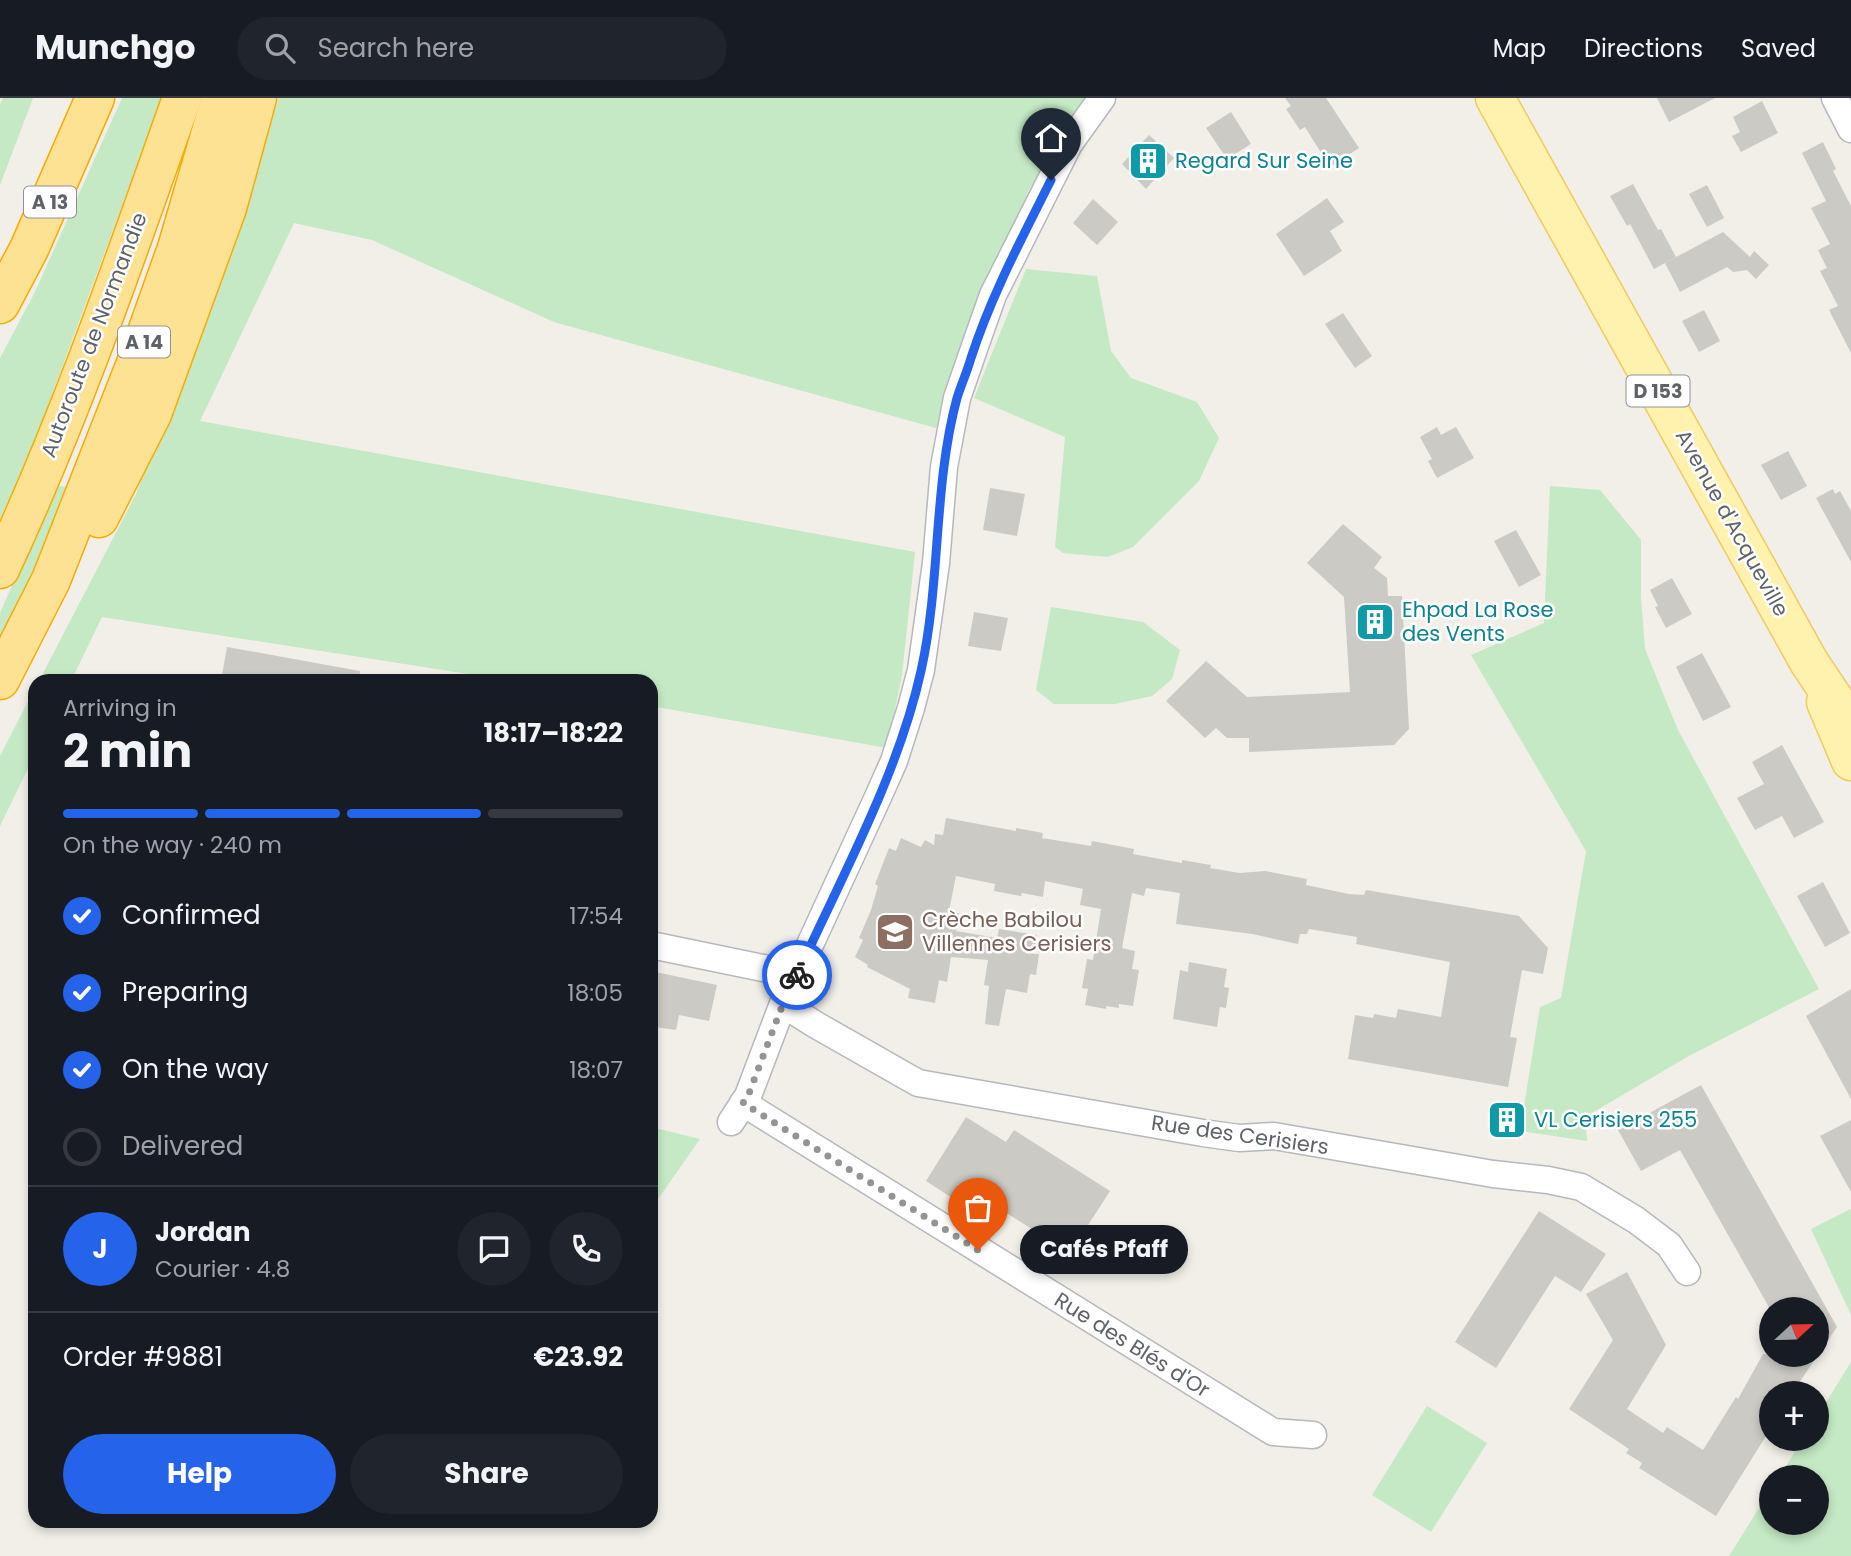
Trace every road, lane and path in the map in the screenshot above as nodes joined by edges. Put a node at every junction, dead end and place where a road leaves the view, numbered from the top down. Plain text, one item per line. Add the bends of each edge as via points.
1 (96, 98) edge
2 (182, 98) edge
3 (221, 98) edge
4 (257, 98) edge
5 (1102, 98) edge
6 (1495, 98) edge
7 (1835, 98) edge
8 (1851, 129) edge
9 (0, 304) edge
10 (0, 569) edge
11 (51, 580) junction
12 (1809, 662) junction
13 (0, 680) edge
14 (1851, 725) edge
15 (1851, 761) edge
16 (658, 946) edge
17 (797, 975) junction
18 (784, 1001) junction
19 (1687, 1272) dead end
20 (1313, 1435) dead end

1 - 9 highway, A 13
2 - 10 highway, Autoroute de Normandie via 112,295
3 - 11 highway, A 14 via 135,366
4 - 11 highway via 227,208 152,414 89,538
5 - 17 street via 1069,144 993,296 975,346 957,398 944,467 936,563 911,708 894,761
6 - 12 main road, Avenue d'Acqueville / D 153
7 - 8 street
11 - 13 highway, A 14
12 - 14 main road, Avenue d'Acqueville / D 153
12 - 15 main road, D 153
16 - 17 street
17 - 18 street
18 - 19 street, Rue des Cerisiers via 816,1025 918,1083 1203,1133 1274,1136 1581,1187 1669,1245
18 - 20 street, Rue des Blés d'Or via 748,1096 737,1113 1273,1432

